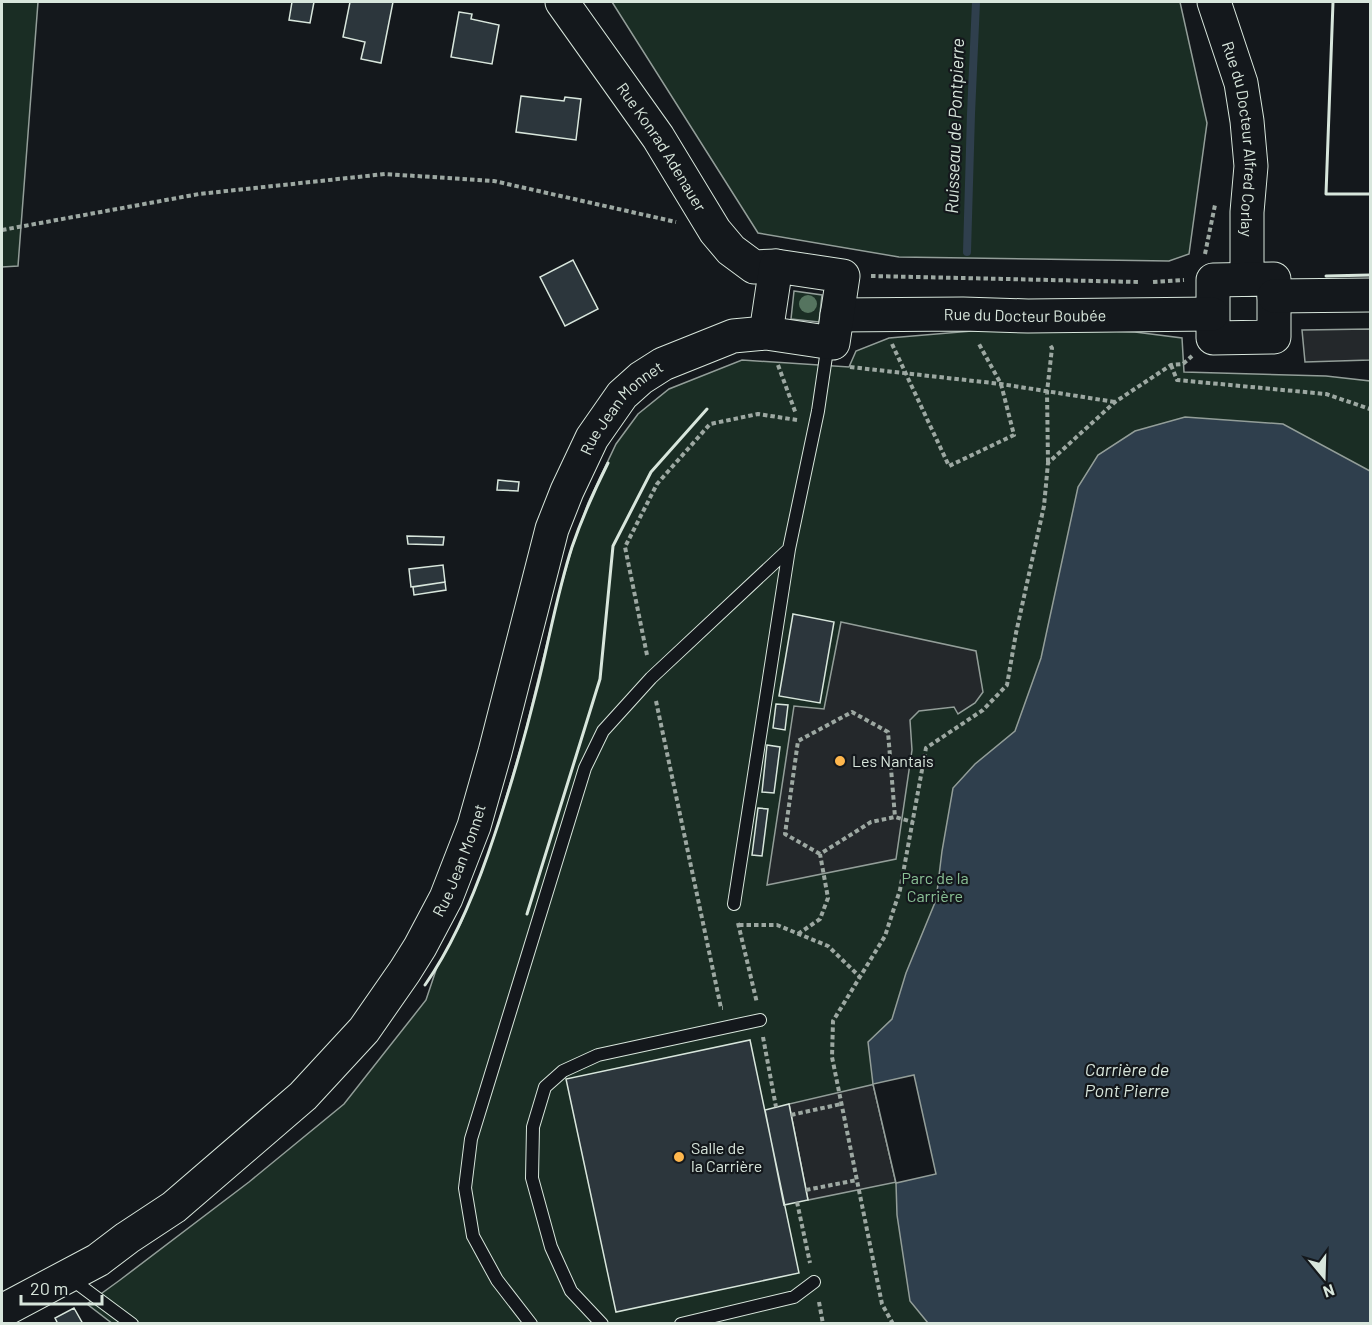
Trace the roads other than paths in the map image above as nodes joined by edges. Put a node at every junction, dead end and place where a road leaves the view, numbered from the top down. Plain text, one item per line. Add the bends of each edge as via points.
1 (562, 2) edge
2 (1214, 2) edge
3 (776, 266) junction
4 (1260, 287) junction
5 (1371, 295) edge
6 (1212, 326) junction
7 (833, 329) junction
8 (766, 333) junction
9 (789, 549) junction
10 (734, 904) road end
11 (760, 1020) road end
12 (67, 1276) junction
13 (814, 1282) road end
14 (2, 1311) edge
15 (132, 1323) edge
16 (531, 1323) edge
17 (602, 1323) edge
18 (681, 1323) edge

1 - 3 street, Rue Konrad Adenauer via 658,137 715,231 731,250 754,267
2 - 4 street, Rue du Docteur Alfred Corlay via 1241,83 1251,166 1247,220
3 - 7 street, Rue Konrad Adenauer via 843,276
3 - 8 street
4 - 5 street
4 - 6 street via 1213,280
4 - 6 street, Rue du Docteur Alfred Corlay via 1274,337
6 - 7 street, Rue du Docteur Boubée via 1028,316 879,314
7 - 8 street, Rue Jean Monnet
7 - 9 lane
8 - 12 street, Rue Jean Monnet via 733,336 663,364 622,395 592,438 552,529 474,826 446,898 420,947 364,1030 303,1096 174,1207 99,1260
9 - 10 lane
9 - 16 lane via 651,678 603,731 585,768 471,1139 465,1188 473,1236 497,1280
11 - 17 lane via 598,1055 563,1071 545,1087 533,1127 532,1178 550,1247 571,1291
12 - 14 street, Rue Jean Monnet
12 - 15 lane
13 - 18 lane via 794,1297

